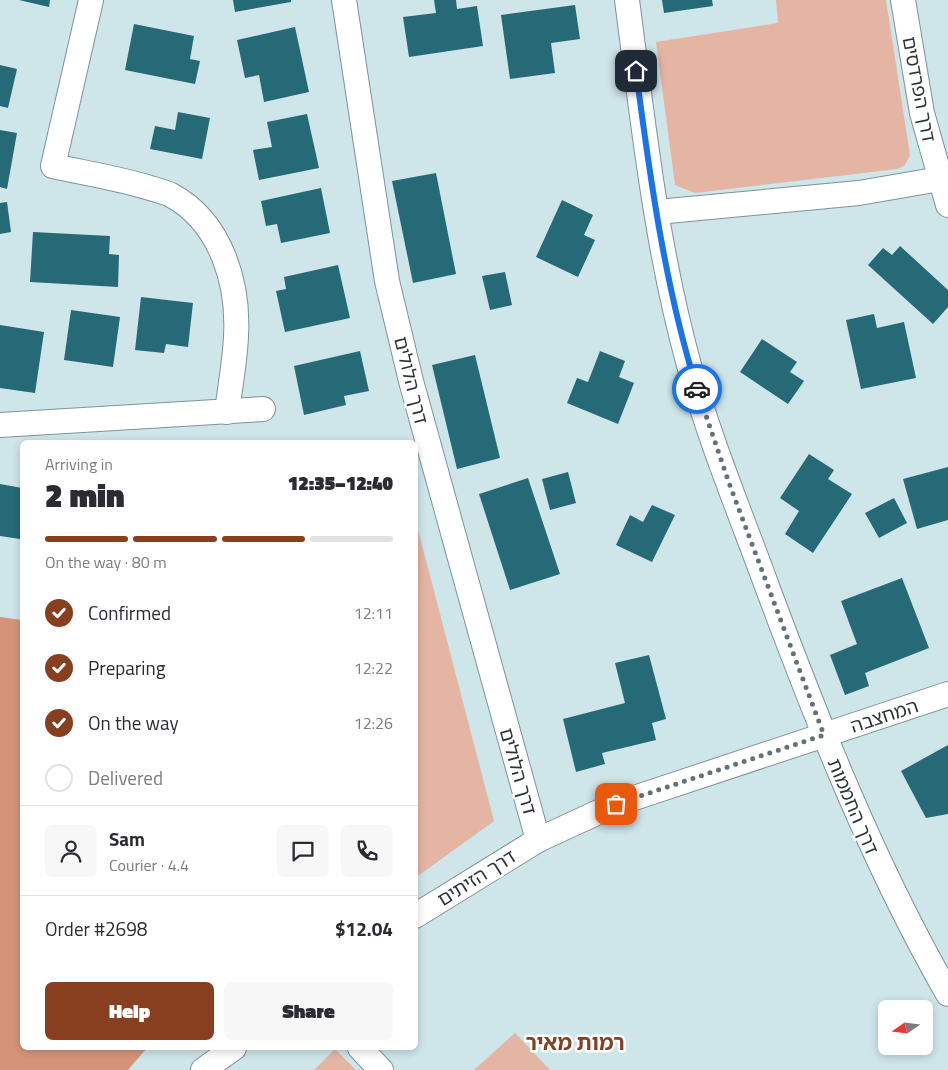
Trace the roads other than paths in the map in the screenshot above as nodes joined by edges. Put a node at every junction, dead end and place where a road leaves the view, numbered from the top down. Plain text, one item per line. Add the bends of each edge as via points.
1 (91, 0) edge
2 (344, 0) edge
3 (627, 0) edge
4 (903, 0) edge
5 (940, 180) junction
6 (948, 205) edge
7 (657, 212) junction
8 (263, 409) dead end
9 (227, 412) junction
10 (0, 425) edge
11 (948, 694) edge
12 (824, 735) junction
13 (538, 840) junction
14 (418, 914) edge
15 (948, 994) edge
16 (232, 1050) edge
17 (232, 1050) edge
18 (362, 1050) edge
19 (202, 1070) edge
20 (216, 1070) edge
21 (381, 1070) edge

1 - 9 street via 53,166 171,195 198,215 214,234 226,260 234,294 236,335
2 - 13 street, דרך הלולים via 387,281 411,381
3 - 7 street, דרך החממות
4 - 5 street, דרך הפרדסים via 922,113
5 - 6 street, דרך הפרדסים
5 - 7 street via 859,193
7 - 12 street, דרך החממות via 673,297 705,416
8 - 9 street
9 - 10 street
11 - 12 street, המחצבה
12 - 13 street, המחצבה via 616,804
12 - 15 street, דרך החממות via 875,855
13 - 14 street, דרך הזיתים
16 - 19 street
17 - 20 street
18 - 21 street

